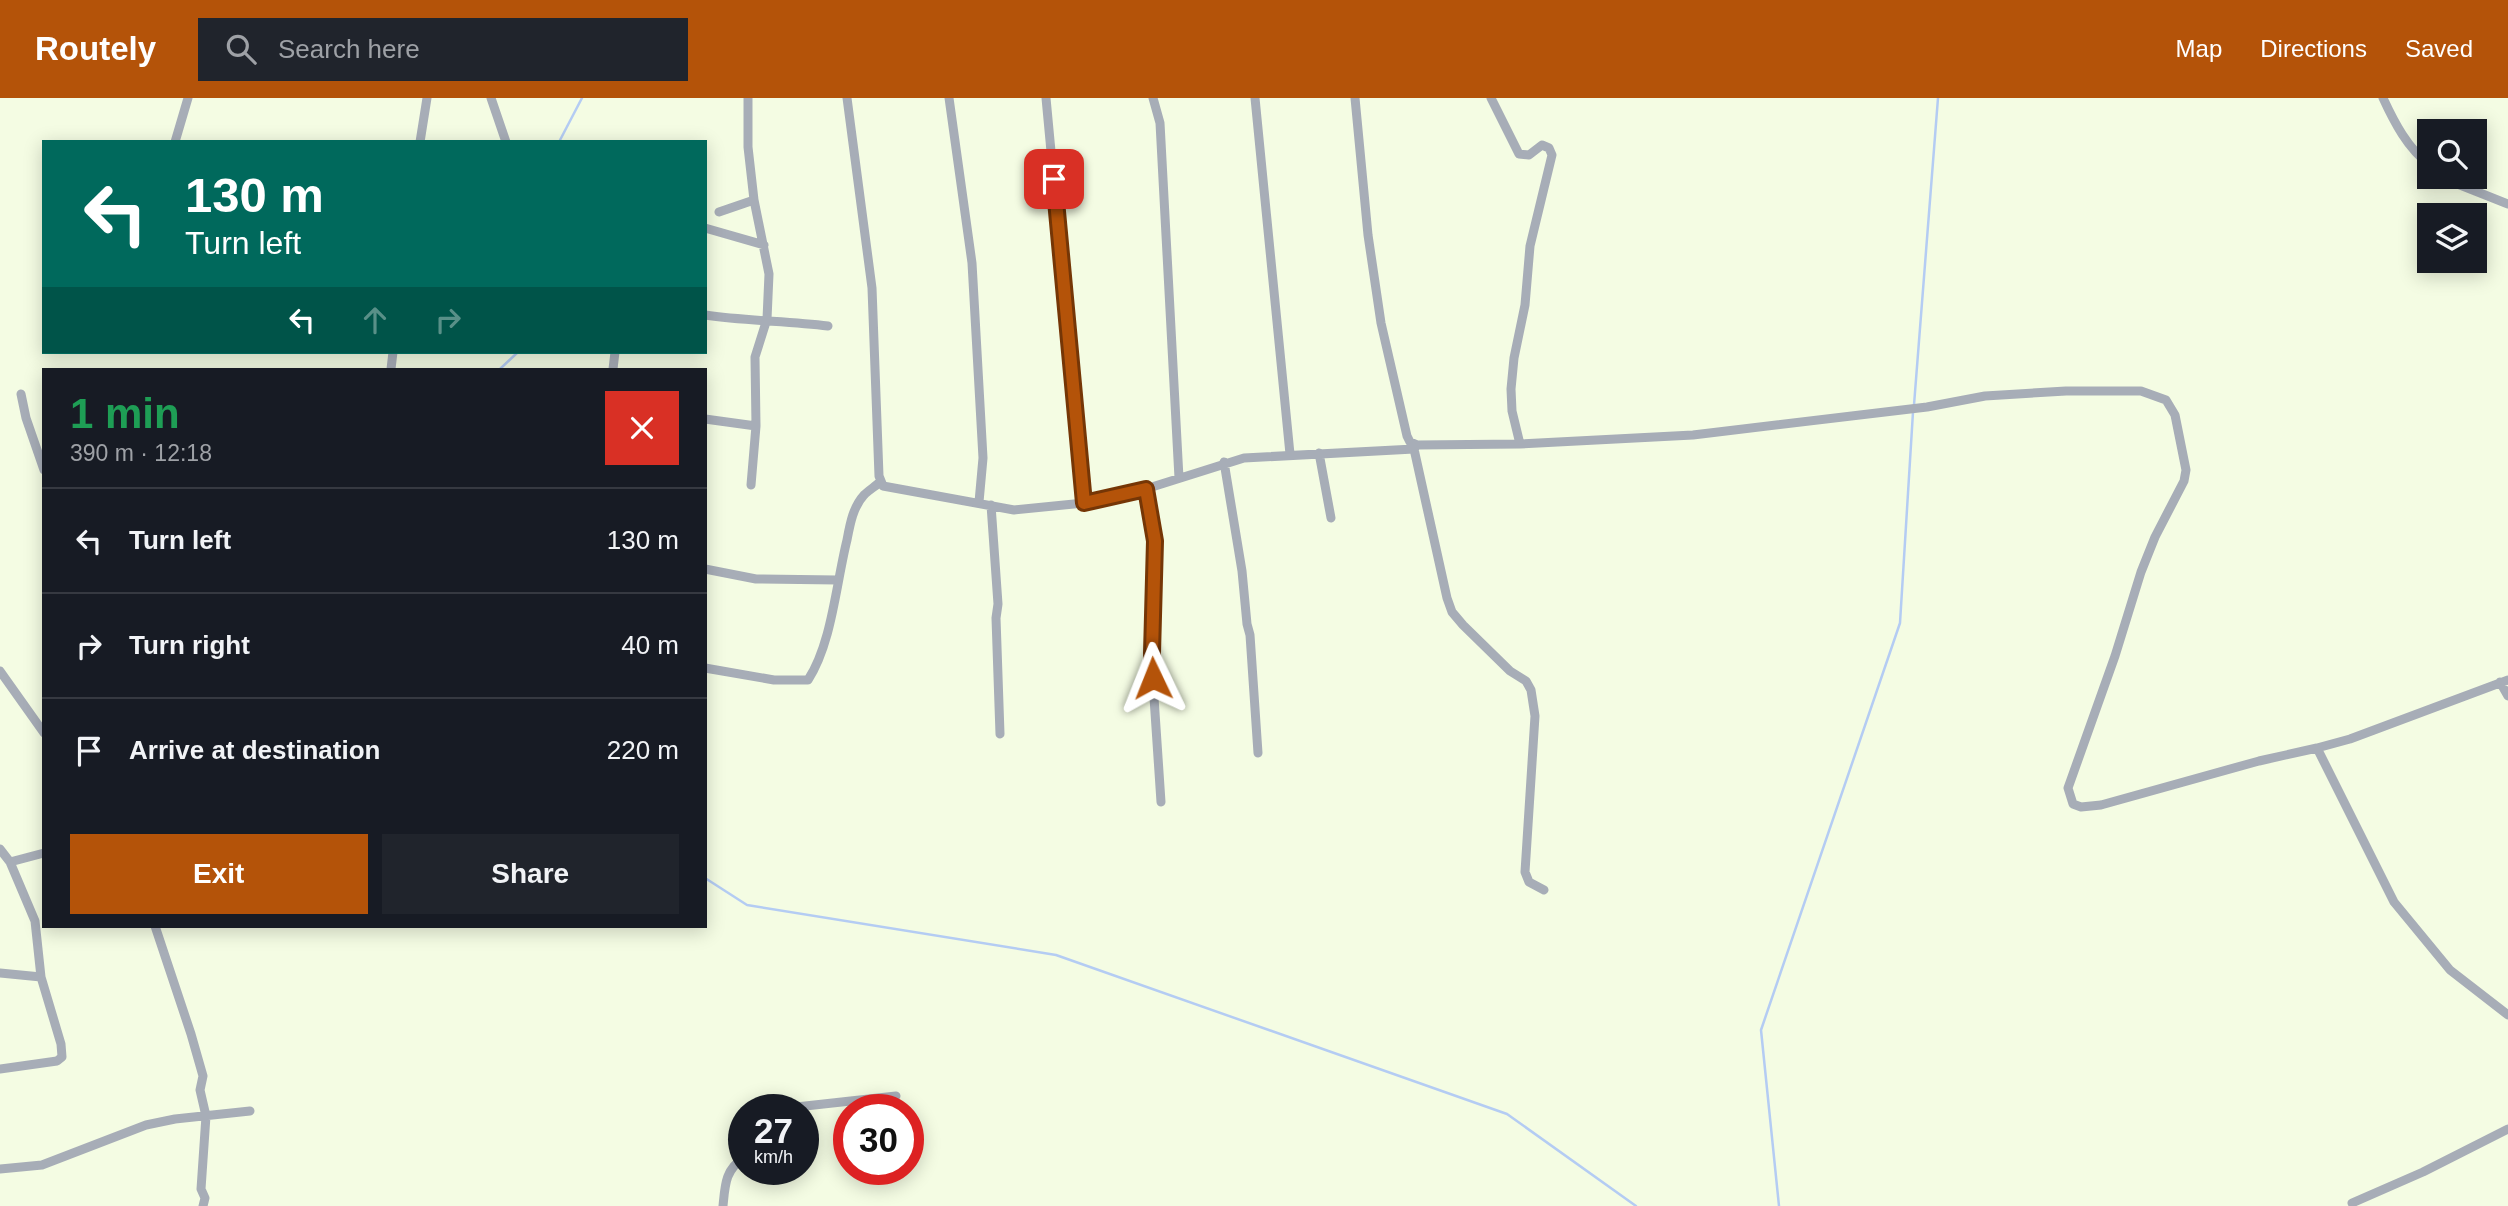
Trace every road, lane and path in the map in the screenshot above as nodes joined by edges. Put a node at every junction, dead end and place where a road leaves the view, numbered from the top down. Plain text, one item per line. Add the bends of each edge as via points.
1 (188, 98) edge
2 (427, 98) edge
3 (491, 98) edge
4 (748, 98) edge
5 (847, 98) edge
6 (949, 98) edge
7 (1046, 98) edge
8 (1153, 98) edge
9 (1255, 98) edge
10 (1355, 98) edge
11 (1491, 98) edge
12 (2383, 98) edge
13 (176, 140) edge
14 (420, 140) edge
15 (505, 140) edge
16 (2417, 154) edge
17 (2470, 189) edge
18 (754, 200) junction
19 (2508, 204) edge
20 (719, 212) dead end
21 (707, 229) edge
22 (764, 245) junction
23 (707, 315) edge
24 (767, 319) junction
25 (828, 326) dead end
26 (21, 394) dead end
27 (707, 419) edge
28 (756, 426) junction
29 (1520, 444) junction
30 (1416, 447) junction
31 (1319, 453) junction
32 (1290, 454) junction
33 (1224, 462) junction
34 (42, 464) edge
35 (1179, 478) junction
36 (881, 481) junction
37 (751, 485) dead end
38 (1146, 489) junction
39 (979, 502) junction
40 (1084, 503) junction
41 (991, 505) junction
42 (1331, 518) dead end
43 (707, 569) edge
44 (837, 580) junction
45 (707, 668) edge
46 (0, 671) edge
47 (2504, 681) edge
48 (2508, 696) edge
49 (42, 730) edge
50 (1000, 734) dead end
51 (2317, 748) junction
52 (1258, 753) dead end
53 (1161, 802) dead end
54 (0, 849) edge
55 (42, 854) edge
56 (10, 862) junction
57 (1544, 890) dead end
58 (156, 928) edge
59 (0, 973) edge
60 (41, 977) junction
61 (2508, 1015) edge
62 (0, 1069) edge
63 (250, 1111) dead end
64 (206, 1116) junction
65 (2508, 1129) edge
66 (0, 1170) edge
67 (728, 1178) edge
68 (2351, 1203) dead end
69 (203, 1206) edge
70 (723, 1206) edge

1 - 13 street
2 - 14 street
3 - 15 street
4 - 18 street
5 - 36 street via 872,288
6 - 39 street via 972,263 983,458
7 - 40 street
8 - 35 street via 1160,123
9 - 32 street
10 - 30 street via 1381,323 1407,436
11 - 29 street via 1519,154 1530,155 1542,145 1552,155 1530,246 1513,368 1512,411
12 - 16 street
17 - 19 street
18 - 20 street
18 - 22 street
21 - 22 street
22 - 24 street via 769,274
23 - 24 street
24 - 25 street
24 - 28 street via 755,357
26 - 34 street
27 - 28 street
28 - 37 street
29 - 30 street
29 - 51 street via 1693,435 1984,396 2066,391 2155,394 2166,400 2175,415 2184,481 2141,572 2068,788 2069,797 2081,807 2101,805
30 - 31 street
30 - 57 street via 1452,612 1531,690 1535,716 1525,872 1529,882
31 - 32 street
31 - 42 street
32 - 33 street
33 - 35 street
33 - 52 street via 1250,635
35 - 38 street
36 - 39 street via 888,488
36 - 44 street via 853,512
38 - 40 street
38 - 53 street via 1155,541 1152,653
39 - 41 street
40 - 41 street via 1014,510
41 - 50 street
43 - 44 street via 756,579
44 - 45 street via 828,634 808,680 774,680
46 - 49 street
47 - 48 street
47 - 51 street
51 - 61 street via 2395,902 2450,970
54 - 56 street
55 - 56 street
56 - 60 street via 35,921
58 - 64 street via 203,1076 200,1090
59 - 60 street
60 - 62 street via 62,1056 57,1061
63 - 64 street
64 - 66 street via 145,1125 42,1165
64 - 69 street
65 - 68 street
67 - 70 street

